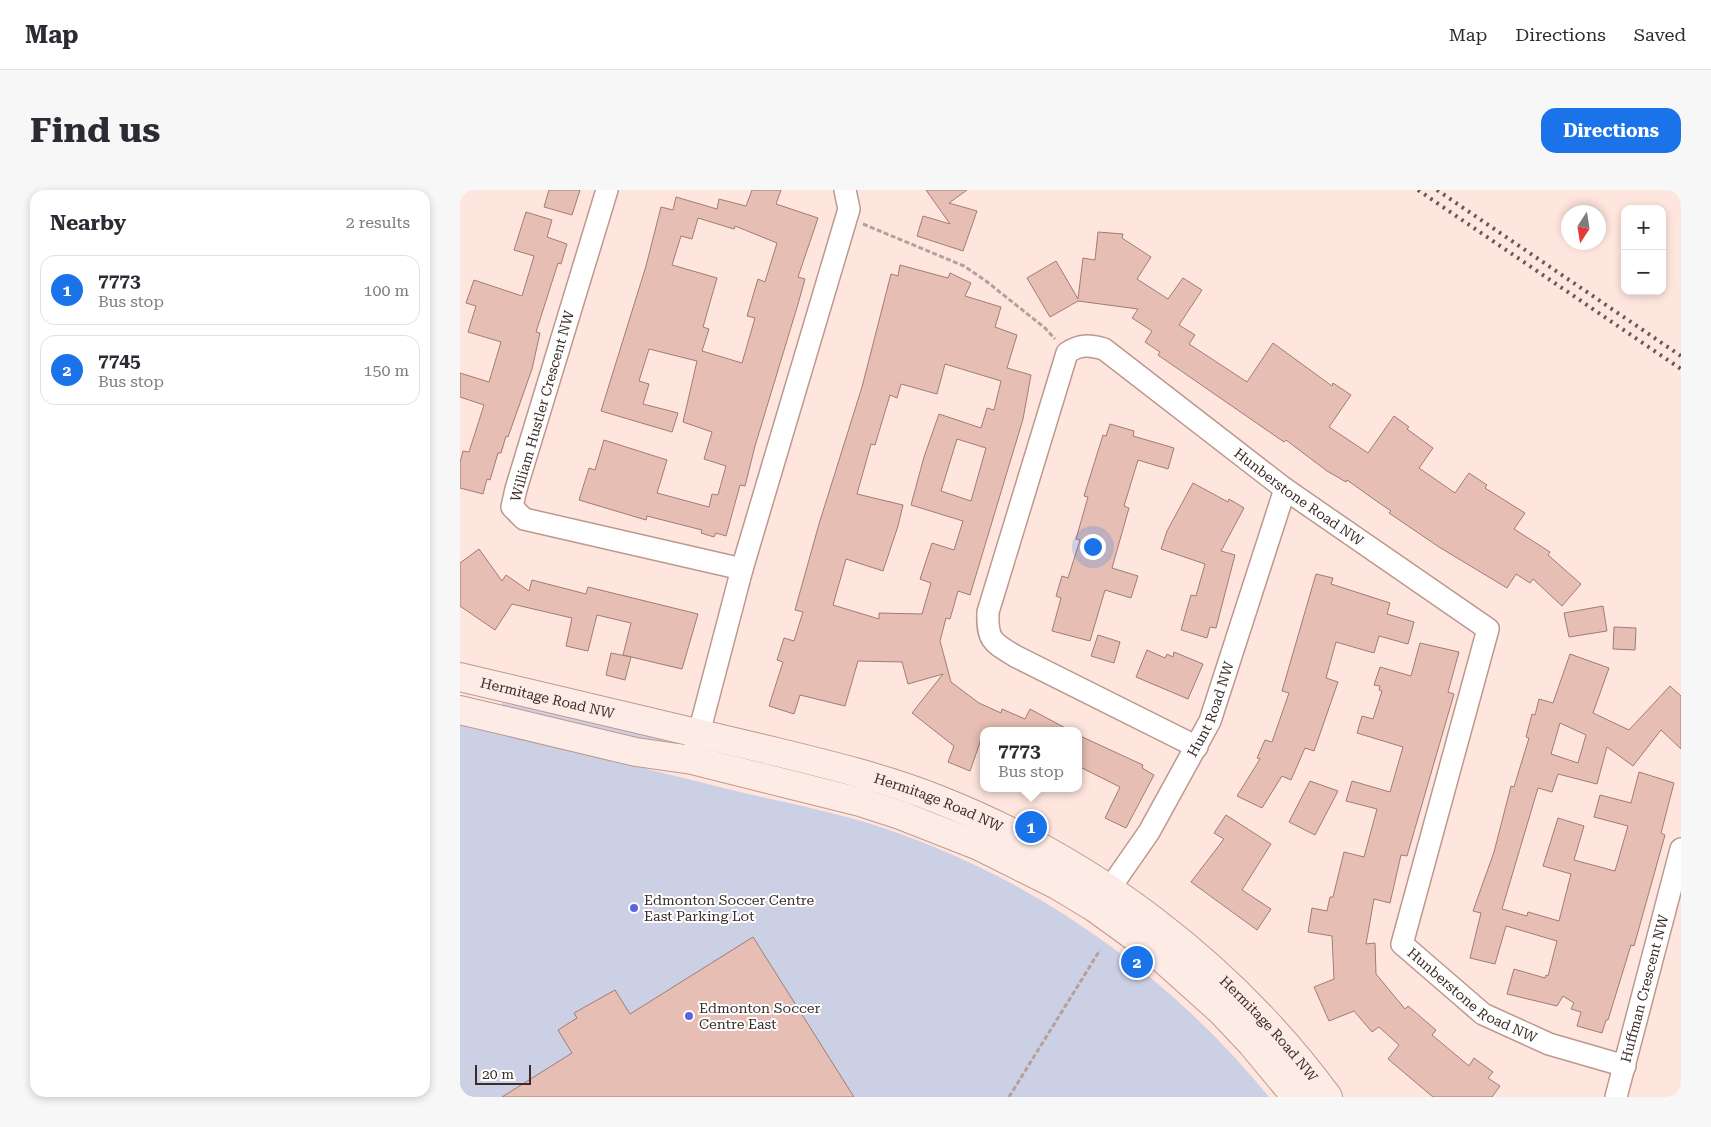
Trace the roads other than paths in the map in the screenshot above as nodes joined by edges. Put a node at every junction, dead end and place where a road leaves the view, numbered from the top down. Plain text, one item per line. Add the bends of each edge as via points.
1 (607, 190) edge
2 (845, 190) edge
3 (1285, 489) junction
4 (742, 569) junction
5 (460, 677) edge
6 (460, 710) edge
7 (699, 734) junction
8 (1197, 747) junction
9 (692, 760) junction
10 (1681, 849) edge
11 (1102, 899) junction
12 (1625, 1066) junction
13 (1296, 1097) edge
14 (1328, 1097) edge
15 (1616, 1097) edge

1 - 4 street, William Hustler Crescent NW via 512,507 524,519
2 - 4 street via 850,209
3 - 8 street, Hunt Road NW via 1210,721
3 - 8 street, Hunberstone Road NW via 1104,349 1076,346 1067,353 988,612 987,632 997,645 1015,656
3 - 12 street, Hunberstone Road NW via 1488,629 1402,944 1483,1014 1549,1044
4 - 7 street
5 - 7 street, Hermitage Road NW
6 - 9 street, Hermitage Road NW via 636,752
7 - 9 street
7 - 11 street, Hermitage Road NW via 851,771 937,799 1042,848
8 - 11 street, Hunt Road NW via 1149,832
9 - 11 street, Hermitage Road NW via 900,815
10 - 12 street, Huffman Crescent NW
11 - 13 street, Hermitage Road NW via 1214,1005
11 - 14 street, Hermitage Road NW via 1148,914 1221,977 1263,1018
12 - 15 street, Huffman Crescent NW

